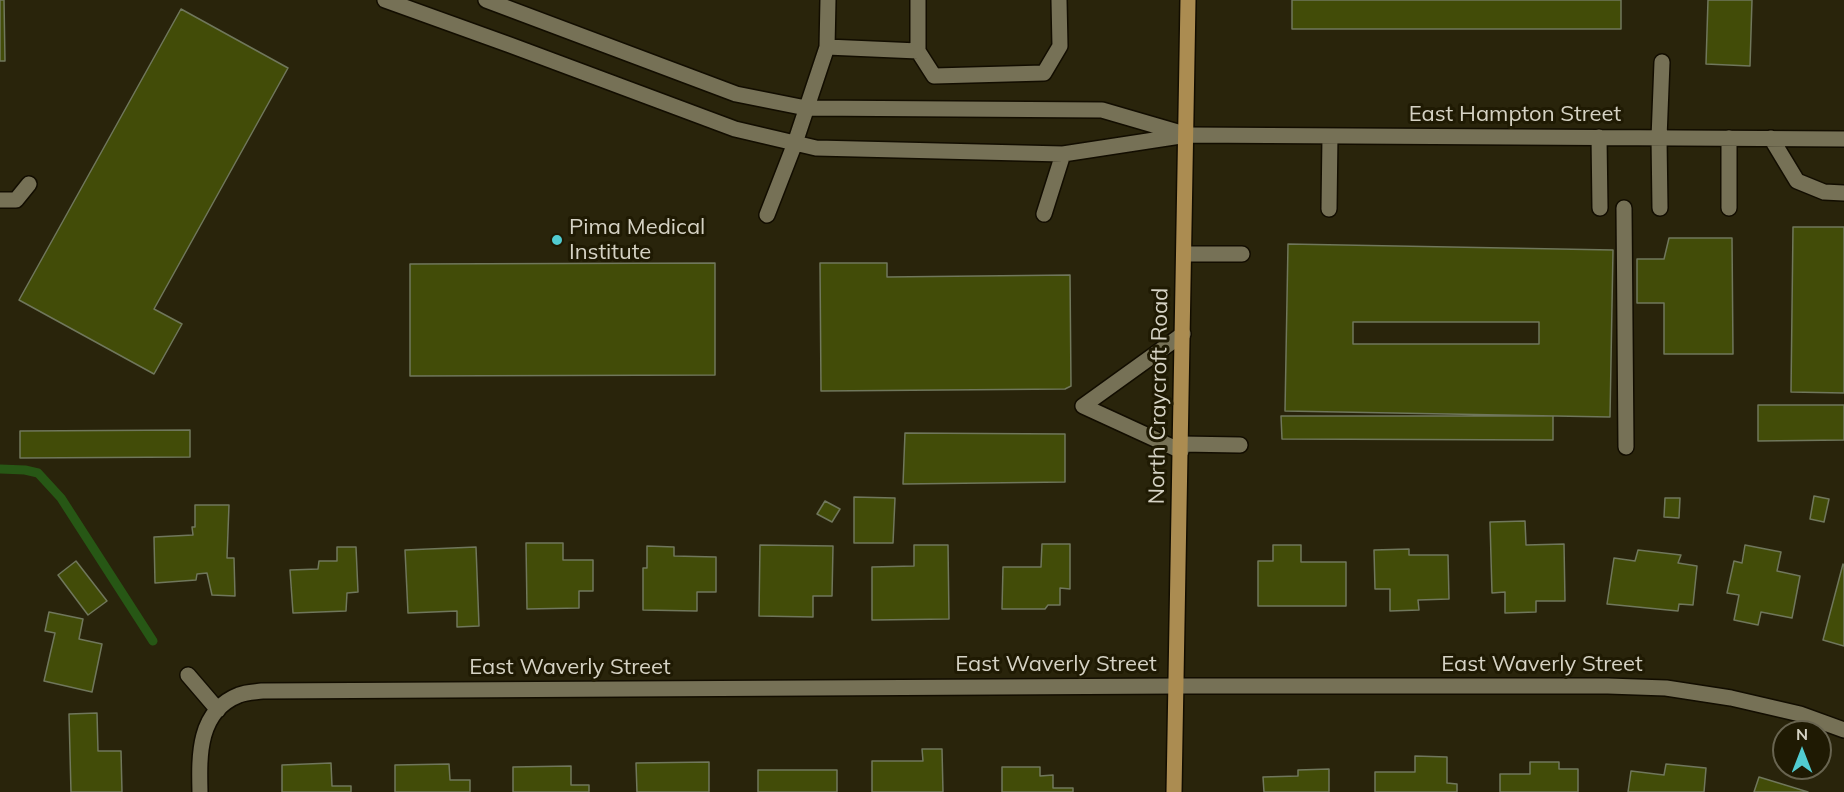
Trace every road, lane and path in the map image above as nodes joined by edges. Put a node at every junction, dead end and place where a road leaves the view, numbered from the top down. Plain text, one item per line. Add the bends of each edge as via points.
1 (486, 0) edge
2 (828, 0) edge
3 (918, 0) edge
4 (1059, 0) edge
5 (1188, 0) edge
6 (395, 2) edge
7 (827, 47) junction
8 (918, 51) junction
9 (1662, 62) dead end
10 (806, 108) junction
11 (1187, 135) junction
12 (1330, 136) junction
13 (1599, 137) junction
14 (1659, 138) junction
15 (1729, 138) junction
16 (1771, 138) junction
17 (1844, 139) edge
18 (795, 143) junction
19 (1063, 154) junction
20 (29, 184) dead end
21 (1844, 192) edge
22 (0, 200) edge
23 (1600, 208) dead end
24 (1624, 208) dead end
25 (1660, 208) dead end
26 (1729, 208) dead end
27 (1329, 209) dead end
28 (1044, 214) dead end
29 (767, 215) dead end
30 (1184, 254) junction
31 (1242, 254) dead end
32 (1183, 334) junction
33 (1240, 445) dead end
34 (1181, 447) junction
35 (1626, 447) dead end
36 (188, 675) dead end
37 (1177, 686) junction
38 (218, 710) junction
39 (1844, 730) edge
40 (200, 792) edge
41 (1174, 792) edge

1 - 10 street via 736,94
2 - 7 street
3 - 8 street
4 - 8 street via 1060,46 1044,74 934,76
5 - 11 main road, North Craycroft Road
6 - 18 street via 735,129
7 - 8 street
7 - 10 street
9 - 14 street
10 - 11 street via 1102,110
10 - 18 street
11 - 12 street, East Hampton Street
11 - 19 street
11 - 30 main road, North Craycroft Road
12 - 13 street, East Hampton Street
12 - 27 street
13 - 14 street, East Hampton Street
13 - 23 street
14 - 15 street, East Hampton Street
14 - 25 street
15 - 16 street, East Hampton Street
15 - 26 street
16 - 17 street, East Hampton Street
16 - 21 street via 1797,182 1824,192
18 - 19 street via 816,148
18 - 29 street
19 - 28 street
20 - 22 street via 16,200
24 - 35 street
30 - 31 street
30 - 32 main road, North Craycroft Road
32 - 34 main road, North Craycroft Road
32 - 34 street via 1083,406
33 - 34 street
34 - 37 main road, North Craycroft Road
36 - 38 street
37 - 38 street, East Waverly Street via 262,691 241,694
37 - 39 street, East Waverly Street via 1666,688 1788,712
37 - 41 main road, North Craycroft Road
38 - 40 street via 205,727 199,759

